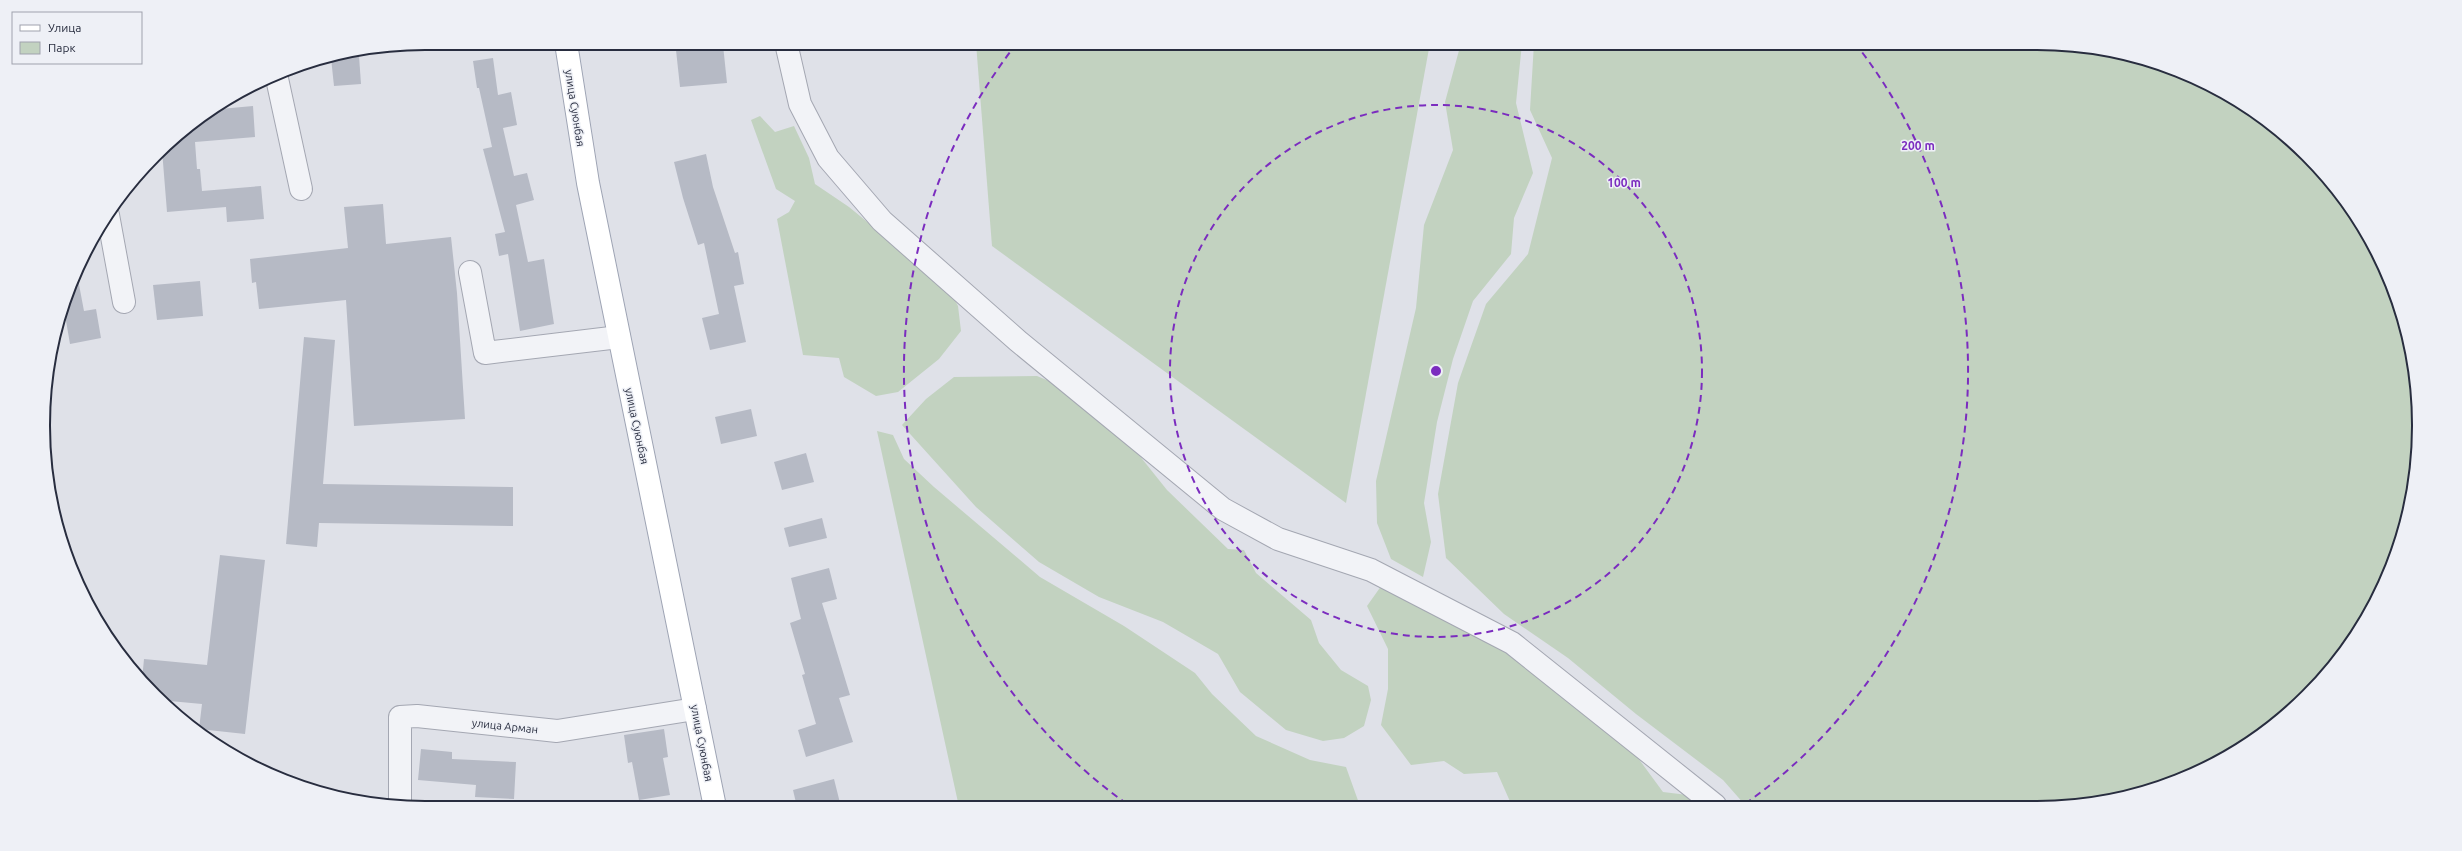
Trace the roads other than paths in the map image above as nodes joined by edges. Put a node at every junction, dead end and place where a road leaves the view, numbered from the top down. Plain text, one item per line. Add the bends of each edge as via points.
1 (567, 50) edge
2 (788, 50) edge
3 (278, 81) edge
4 (301, 189) dead end
5 (109, 223) edge
6 (470, 272) dead end
7 (124, 302) dead end
8 (619, 337) junction
9 (695, 709) junction
10 (400, 800) edge
11 (714, 801) edge
12 (1709, 801) edge

1 - 8 main road, улица Суюнбая via 588,183
2 - 12 street via 800,104 828,158 882,221 1018,341 1223,509 1278,539 1371,570 1512,643
3 - 4 street
5 - 7 street
6 - 8 street via 485,353
8 - 9 main road, улица Суюнбая
9 - 10 street, улица Арман via 557,731 417,716 400,718
9 - 11 main road, улица Суюнбая

